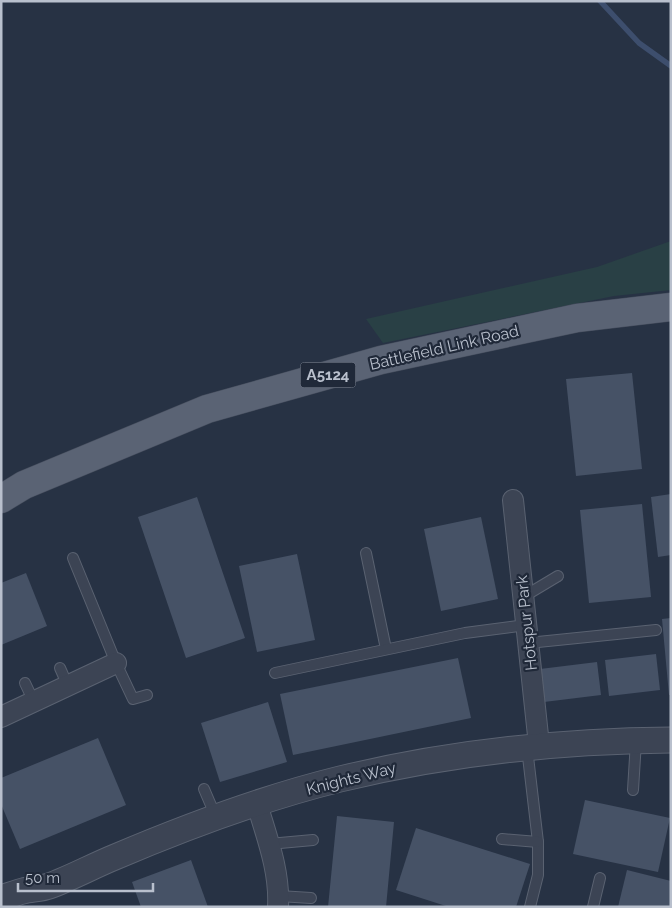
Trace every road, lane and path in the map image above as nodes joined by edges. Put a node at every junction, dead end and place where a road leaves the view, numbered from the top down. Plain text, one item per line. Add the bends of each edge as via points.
1 (671, 307) edge
2 (1, 499) edge
3 (513, 500) dead end
4 (366, 553) dead end
5 (73, 558) dead end
6 (558, 576) dead end
7 (523, 598) junction
8 (656, 630) dead end
9 (527, 634) junction
10 (386, 650) junction
11 (116, 663) junction
12 (275, 673) dead end
13 (25, 683) dead end
14 (147, 695) dead end
15 (34, 702) junction
16 (1, 717) edge
17 (636, 740) junction
18 (671, 740) edge
19 (533, 746) junction
20 (204, 789) dead end
21 (633, 790) dead end
22 (257, 804) junction
23 (216, 818) junction
24 (502, 839) dead end
25 (313, 840) dead end
26 (538, 842) junction
27 (269, 844) junction
28 (600, 878) dead end
29 (48, 886) junction
30 (1, 898) edge
31 (311, 898) dead end
32 (278, 901) edge
33 (31, 907) edge
34 (530, 907) edge
35 (593, 907) edge

1 - 2 main road, Battlefield Link Road / A5124 via 577,318 381,360 207,409 24,486
3 - 7 street, Hotspur Park
4 - 10 lane
5 - 11 lane
6 - 7 lane
7 - 9 street, Hotspur Park
8 - 9 lane
9 - 10 lane via 466,633
9 - 19 street, Hotspur Park
10 - 12 lane
11 - 14 lane via 133,699
11 - 15 street via 64,677
13 - 15 lane
15 - 16 street
17 - 18 street, Knights Way
17 - 19 street, Knights Way
17 - 21 lane
19 - 22 street, Knights Way via 420,762 339,780
19 - 26 lane
20 - 23 lane
22 - 23 street, Knights Way
22 - 27 street
23 - 29 street, Knights Way
24 - 26 lane
25 - 27 lane
26 - 34 lane via 538,875
27 - 32 street via 279,886
28 - 35 lane
29 - 30 street, Knights Way
29 - 33 street, Knights Way
31 - 32 lane

